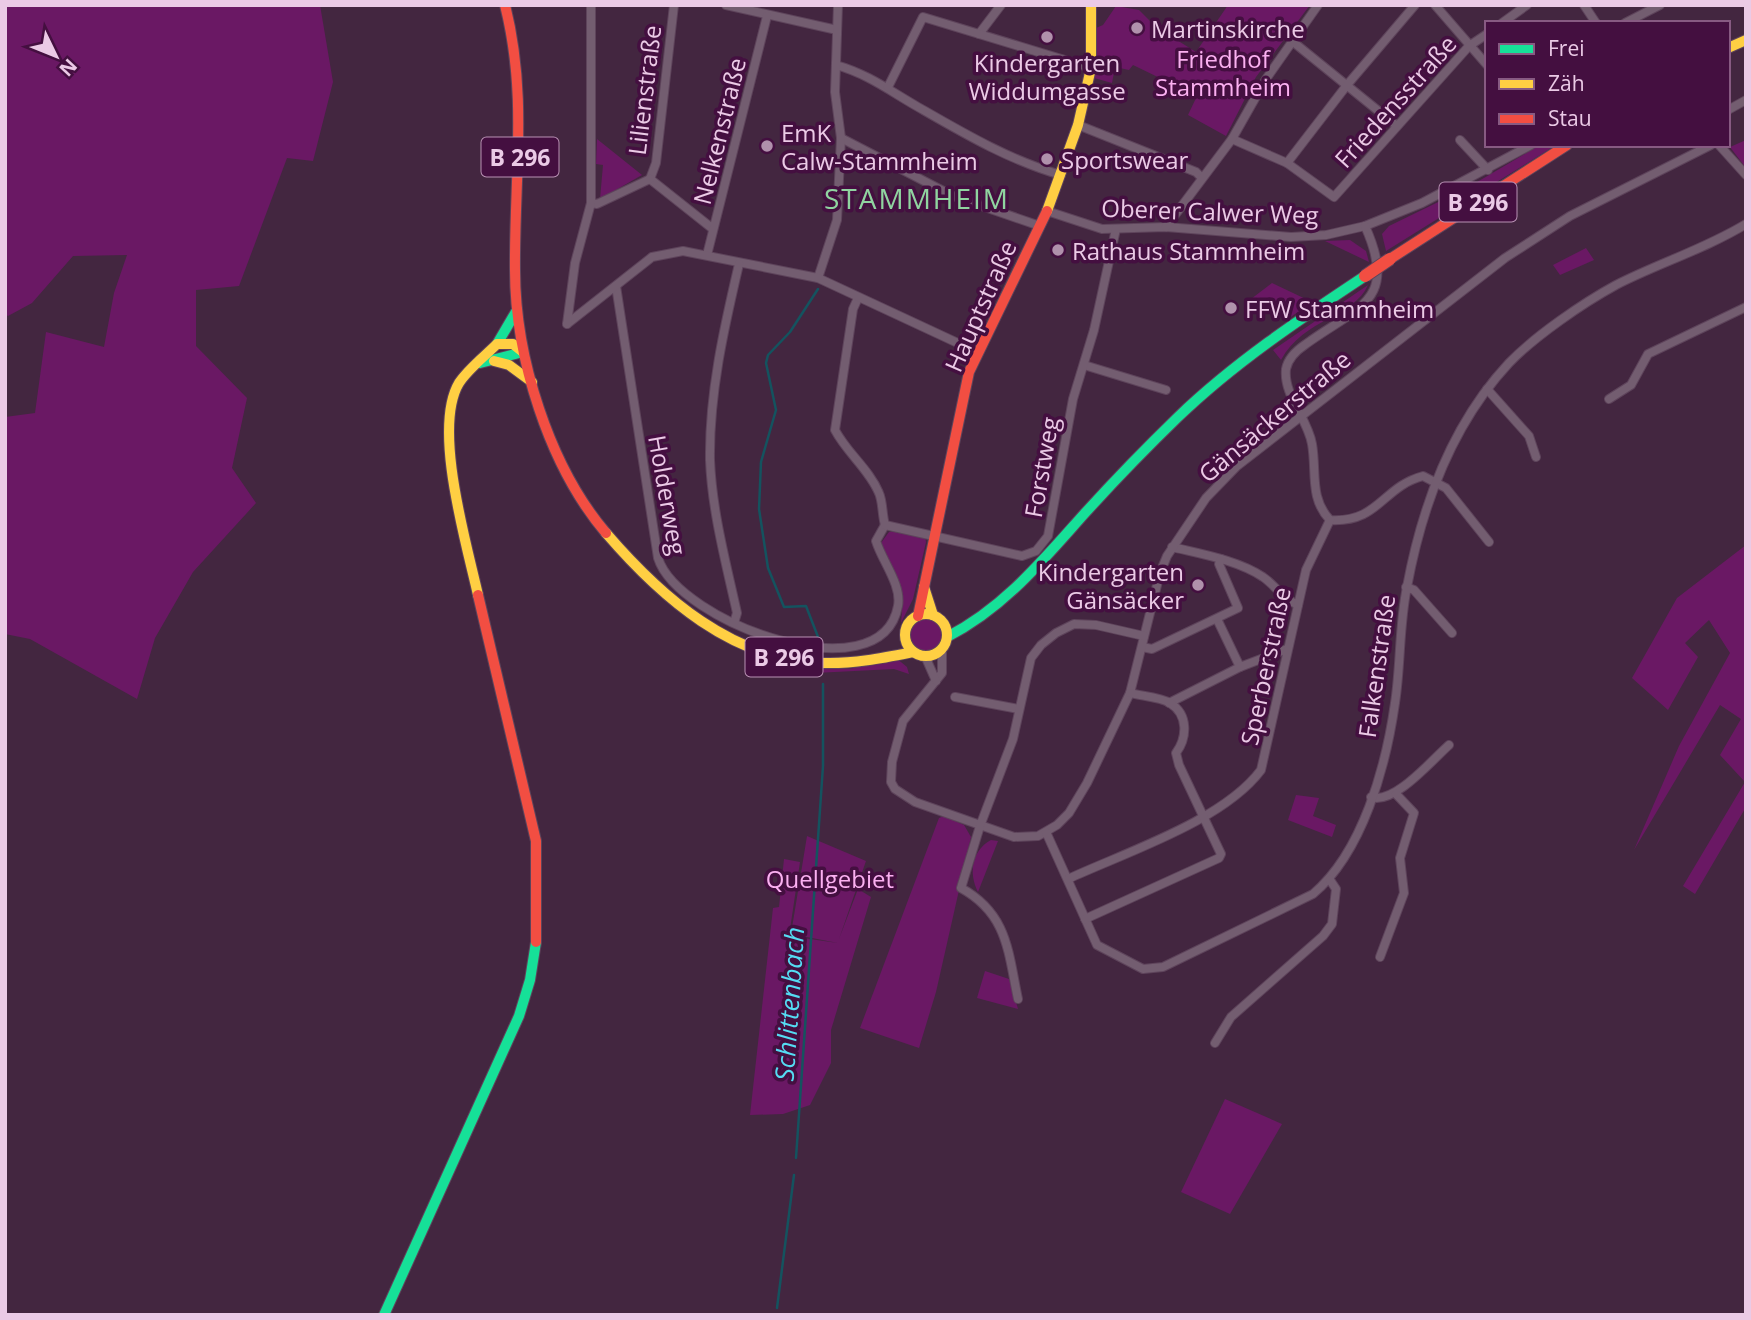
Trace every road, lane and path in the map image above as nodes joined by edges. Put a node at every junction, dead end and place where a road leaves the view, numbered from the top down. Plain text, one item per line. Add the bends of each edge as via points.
1 (505, 5) edge
2 (513, 5) edge
3 (591, 5) edge
4 (674, 5) edge
5 (726, 5) edge
6 (838, 5) edge
7 (1001, 5) edge
8 (1091, 5) edge
9 (1318, 5) edge
10 (1415, 5) edge
11 (1435, 5) edge
12 (1527, 5) edge
13 (1584, 5) edge
14 (1660, 5) edge
15 (768, 16) junction
16 (510, 20) junction
17 (1505, 21) edge
18 (1595, 21) edge
19 (1629, 21) edge
20 (837, 30) junction
21 (979, 34) junction
22 (1485, 34) edge
23 (1746, 40) edge
24 (1292, 41) junction
25 (1469, 46) junction
26 (1730, 47) edge
27 (1485, 63) edge
28 (836, 65) junction
29 (1091, 68) junction
30 (1347, 85) junction
31 (888, 87) junction
32 (1746, 100) edge
33 (1730, 109) edge
34 (1078, 125) junction
35 (1397, 126) junction
36 (841, 138) junction
37 (1232, 139) junction
38 (1461, 140) dead end
39 (1528, 147) edge
40 (1564, 147) edge
41 (1707, 147) edge
42 (1721, 147) edge
43 (1287, 163) junction
44 (1488, 170) junction
45 (1061, 175) junction
46 (1746, 175) edge
47 (1202, 178) junction
48 (650, 179) junction
49 (591, 203) junction
50 (1046, 211) junction
51 (1746, 224) edge
52 (1040, 226) junction
53 (1365, 226) junction
54 (1166, 227) junction
55 (713, 229) junction
56 (1116, 229) junction
57 (707, 255) junction
58 (739, 264) junction
59 (818, 278) junction
60 (616, 286) junction
61 (858, 298) junction
62 (1746, 307) edge
63 (517, 310) junction
64 (498, 344) junction
65 (523, 352) junction
66 (977, 352) junction
67 (494, 361) junction
68 (480, 363) junction
69 (1084, 365) junction
70 (532, 382) junction
71 (1487, 389) junction
72 (1166, 390) dead end
73 (1609, 398) dead end
74 (1301, 415) junction
75 (1536, 457) dead end
76 (1436, 480) junction
77 (1330, 520) junction
78 (885, 526) junction
79 (933, 535) junction
80 (1489, 542) dead end
81 (1172, 547) junction
82 (1221, 559) junction
83 (924, 587) junction
84 (1406, 587) junction
85 (1298, 605) junction
86 (933, 615) junction
87 (918, 616) junction
88 (1217, 618) junction
89 (734, 623) junction
90 (1452, 633) dead end
91 (1144, 636) junction
92 (945, 637) junction
93 (906, 639) junction
94 (1142, 647) junction
95 (1287, 649) junction
96 (919, 654) junction
97 (870, 661) junction
98 (1240, 667) junction
99 (936, 681) junction
100 (1130, 693) junction
101 (955, 697) dead end
102 (1170, 702) junction
103 (1019, 709) junction
104 (1449, 746) dead end
105 (1396, 794) junction
106 (1371, 797) junction
107 (1204, 817) junction
108 (980, 826) junction
109 (1046, 832) junction
110 (1068, 879) junction
111 (1329, 880) junction
112 (1085, 919) junction
113 (1380, 957) dead end
114 (1018, 999) dead end
115 (1215, 1043) dead end
116 (384, 1315) edge

1 - 16 street, B 296
2 - 16 street
3 - 49 street
4 - 48 street, Lilienstraße via 656,163
5 - 15 street
6 - 20 street
7 - 21 street
8 - 29 street, Hauptstraße
9 - 24 street
10 - 30 street
11 - 25 street
12 - 17 street
13 - 18 street
14 - 19 street
15 - 20 street
15 - 55 street, Nelkenstraße
16 - 63 street, B 296 via 522,100 515,244
20 - 28 street
21 - 29 street
21 - 31 street via 923,17
22 - 25 street, Friedensstraße
23 - 26 street
24 - 30 street
24 - 37 street
25 - 27 street
25 - 35 street, Friedensstraße
28 - 31 street via 864,73
28 - 36 street
29 - 34 street, Hauptstraße
30 - 35 street
30 - 43 street
31 - 45 street via 1018,162
32 - 33 street
34 - 45 street, Hauptstraße
34 - 47 street
35 - 43 street, Friedensstraße via 1334,197
36 - 52 street via 953,196
36 - 59 street via 837,220
37 - 43 street
37 - 47 street
38 - 44 street
39 - 44 street, Oberer Calwer Weg
40 - 92 street, B 296, bridge via 1260,348 1198,399 1008,596
41 - 74 street, Gänsäckerstraße via 1550,229
42 - 46 street
44 - 53 street, Oberer Calwer Weg
45 - 50 street, Hauptstraße
47 - 54 street
48 - 49 street
48 - 55 street
49 - 60 street via 575,263 567,324
50 - 52 street, Hauptstraße
50 - 56 street, Oberer Calwer Weg via 1091,227
51 - 71 street, Falkenstraße via 1615,286 1523,350
52 - 66 street, Hauptstraße
53 - 54 street, Oberer Calwer Weg via 1291,237
53 - 74 street via 1377,258 1375,291 1359,310 1291,357 1286,378
54 - 56 street, Oberer Calwer Weg
55 - 57 street, Nelkenstraße
56 - 69 street, Forstweg
57 - 58 street
57 - 60 street via 683,251 652,257
58 - 59 street
58 - 89 street via 713,397 710,461 737,613
59 - 61 street
60 - 89 street, Holderweg via 660,566 683,594
61 - 66 street
61 - 78 street via 835,430 881,496
62 - 73 street via 1648,354 1630,385
63 - 64 street
63 - 65 street, B 296
64 - 65 street via 513,344
64 - 68 street
65 - 67 street
65 - 70 street, B 296
66 - 79 street, Hauptstraße
67 - 68 street
67 - 70 street via 509,365
68 - 116 street via 456,392 449,422 450,459 536,841 538,932 519,1016
69 - 72 street
69 - 79 street, Forstweg via 1073,399 1054,516 1048,536 1036,551 1021,556
70 - 97 street, B 296 via 559,454 583,499 614,542 674,604 704,625 763,652 821,663
71 - 75 street via 1530,436
71 - 76 street, Falkenstraße
74 - 77 street via 1311,434 1316,500
74 - 81 street, Gänsäckerstraße via 1237,466 1206,498
76 - 77 street via 1423,476 1411,480 1363,517
76 - 80 street
76 - 84 street, Falkenstraße
77 - 85 street, Sperberstraße via 1306,570
78 - 79 street, Forstweg
78 - 89 street, Holderweg via 876,541 899,604 874,639 843,648 795,645
79 - 83 street, Hauptstraße
81 - 82 street
81 - 91 street, Gänsäckerstraße via 1160,573
82 - 85 street via 1263,577
82 - 88 street via 1219,565 1238,608
83 - 86 street, Hauptstraße
83 - 87 street, Hauptstraße
84 - 90 street via 1414,590
84 - 106 street, Falkenstraße via 1395,700
85 - 95 street, Sperberstraße
86 - 87 street
86 - 92 street
87 - 93 street via 908,625
88 - 94 street via 1152,649
88 - 98 street
91 - 94 street, Gänsäckerstraße
91 - 103 street via 1074,624 1056,632 1031,658
92 - 96 street, B 296
92 - 99 street via 943,673
93 - 96 street
93 - 97 street, B 296
94 - 100 street, Gänsäckerstraße
95 - 98 street
95 - 107 street, Sperberstraße via 1261,770 1248,788
96 - 97 street, B 296
96 - 99 street
98 - 102 street
99 - 108 street via 903,721 891,782 915,802
100 - 102 street
100 - 109 street, Gänsäckerstraße via 1069,813
101 - 103 street
102 - 107 street via 1186,732 1175,753
103 - 108 street via 1013,739
104 - 105 street
105 - 106 street via 1379,800
105 - 113 street via 1414,813 1400,858 1404,893
106 - 111 street, Falkenstraße via 1345,859
107 - 110 street, Sperberstraße
107 - 112 street via 1220,850 1219,858
108 - 109 street via 1023,838
108 - 114 street via 961,888 1004,929
109 - 110 street, Falkenstraße
110 - 112 street, Falkenstraße
111 - 112 street, Falkenstraße via 1313,894 1163,967 1143,969 1104,951
111 - 115 street via 1336,889 1332,923 1323,936 1231,1017

